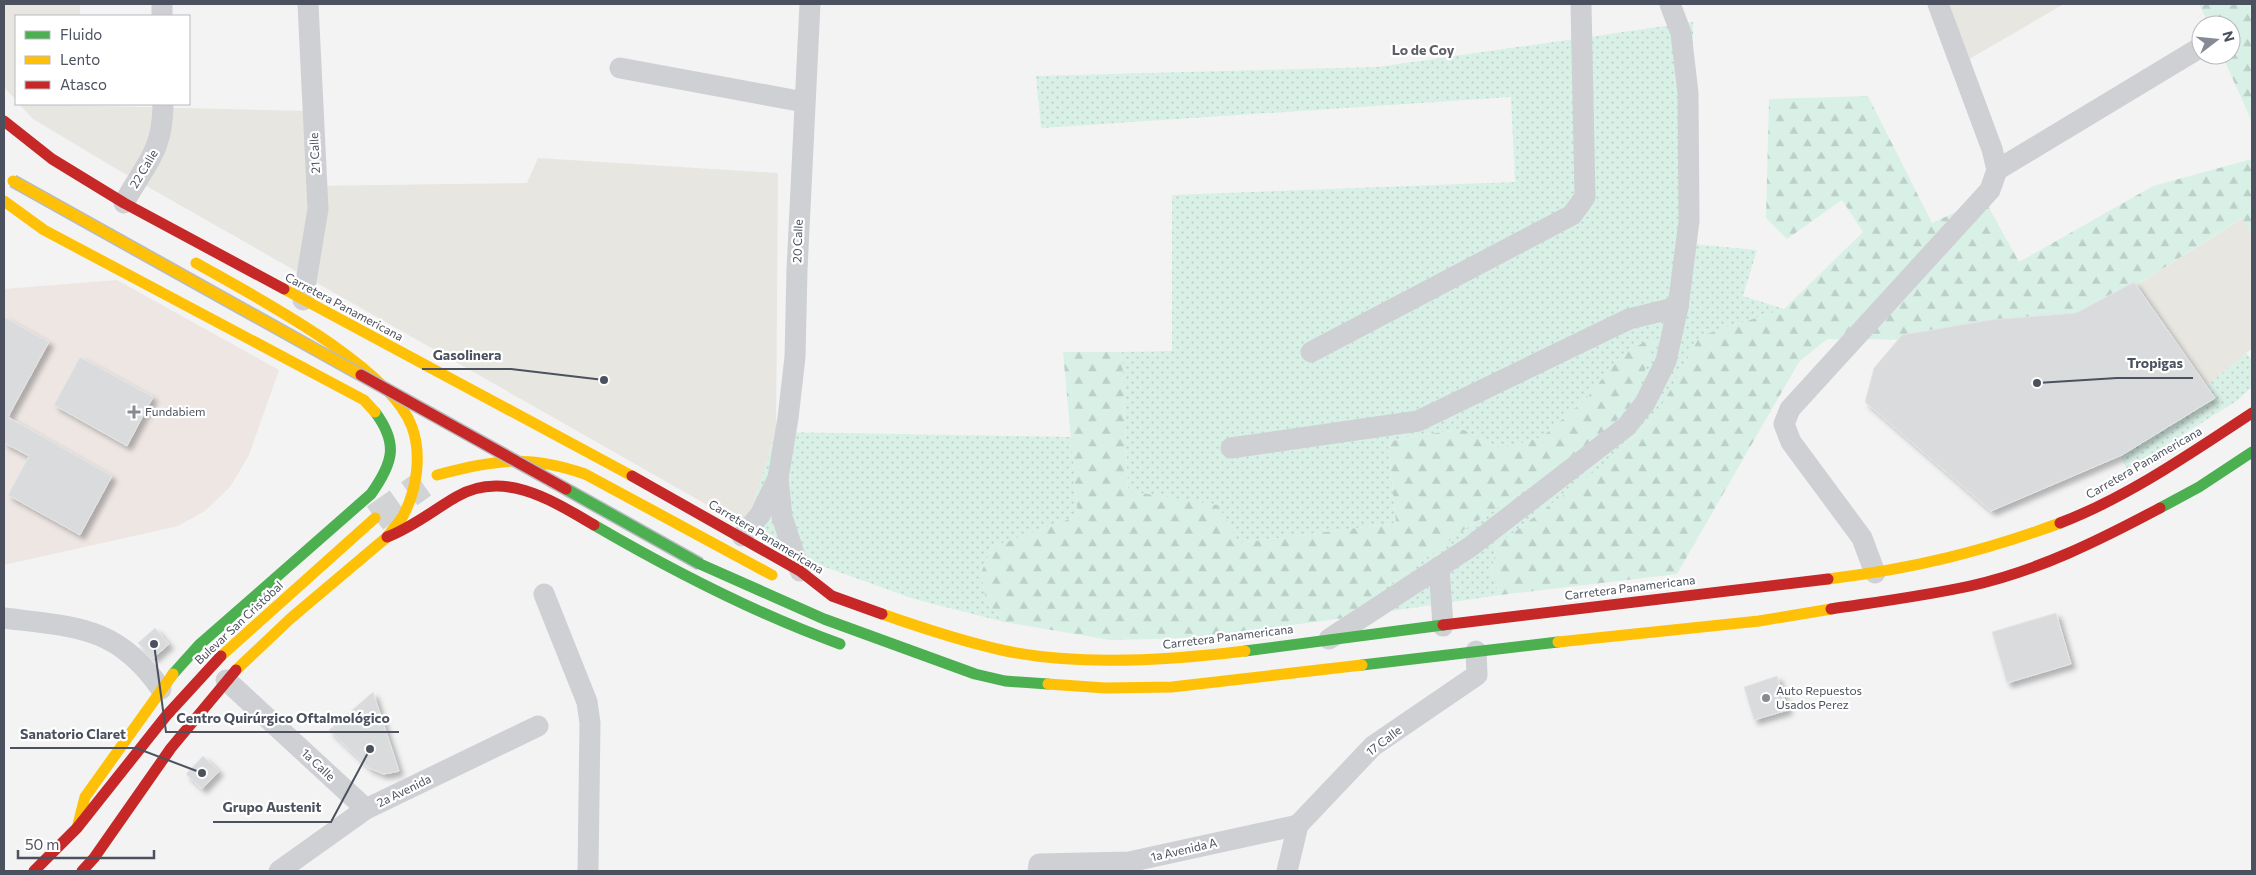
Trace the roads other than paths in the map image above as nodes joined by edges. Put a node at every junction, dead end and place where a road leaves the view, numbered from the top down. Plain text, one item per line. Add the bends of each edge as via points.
1 (308, 4) edge
2 (810, 4) edge
3 (1581, 4) edge
4 (1670, 4) edge
5 (1938, 4) edge
6 (2191, 52) edge
7 (620, 68) dead end
8 (804, 102) junction
9 (163, 105) edge
10 (4, 121) edge
11 (1997, 170) junction
12 (4, 172) edge
13 (4, 201) edge
14 (124, 203) junction
15 (184, 255) dead end
16 (303, 300) junction
17 (1678, 308) junction
18 (1311, 352) dead end
19 (2252, 413) edge
20 (1231, 448) dead end
21 (2252, 452) edge
22 (437, 475) dead end
23 (778, 478) junction
24 (375, 518) tunnel mouth
25 (742, 536) junction
26 (387, 537) junction
27 (1439, 567) junction
28 (1875, 573) junction
29 (794, 579) junction
30 (544, 594) dead end
31 (4, 618) edge
32 (1443, 626) junction
33 (1329, 639) junction
34 (853, 649) dead end
35 (1476, 651) junction
36 (917, 666) dead end
37 (976, 674) junction
38 (226, 680) junction
39 (160, 689) junction
40 (538, 726) dead end
41 (366, 809) junction
42 (1298, 824) junction
43 (77, 828) junction
44 (1039, 868) edge
45 (34, 871) edge
46 (82, 871) edge
47 (279, 871) edge
48 (588, 871) edge
49 (1287, 871) edge

1 - 16 street, 21 Calle via 318,210
2 - 8 street, 20 Calle
3 - 18 street via 1585,197 1572,215
4 - 17 street via 1681,33 1688,93 1689,222
5 - 11 street
6 - 11 street
7 - 8 street
8 - 23 street, 20 Calle via 795,357
9 - 14 street, 22 Calle via 158,147
10 - 14 main road, Carretera Panamericana via 52,159
11 - 28 street via 1990,190 1790,409 1784,424 1791,442 1862,538
12 - 37 main road, bridge via 12,181 700,564 824,619
13 - 39 main road via 44,230 364,400 380,415 390,431 390,464 371,494 199,645
14 - 16 main road, Carretera Panamericana
15 - 26 main road via 326,339 383,385 408,416 416,451 415,476 403,516
16 - 25 main road, Carretera Panamericana
17 - 20 street via 1629,319 1418,421
17 - 27 street via 1666,361 1645,403 1627,426 1470,547
19 - 28 main road, Carretera Panamericana via 2179,461 2080,515 2006,543 1953,558
21 - 35 main road via 2199,488 2093,544 1971,586 1759,621
22 - 29 main road via 494,460 526,459 554,463 585,474
23 - 25 street, 20 Calle via 760,515
23 - 29 street, 20 Calle
24 - 43 main road, Bulevar San Cristóbal via 214,662 166,716
25 - 29 main road, Carretera Panamericana
26 - 34 main road via 412,527 446,502 474,488 488,484 508,485 559,506 778,621
26 - 38 main road via 260,646
27 - 32 street
27 - 33 street
28 - 32 main road, Carretera Panamericana
29 - 33 main road, Carretera Panamericana via 925,629 1007,651 1088,660 1198,657
30 - 48 street via 587,702
31 - 39 street via 77,627 118,643 149,672
32 - 33 main road, Carretera Panamericana
35 - 37 main road via 1172,687 1105,688 1005,681
35 - 42 street, 17 Calle via 1477,675 1373,746
36 - 37 main road
38 - 41 street, 1a Calle
38 - 46 main road via 170,748
39 - 43 main road via 85,796
40 - 41 street, 2a Avenida
41 - 47 street, 2a Avenida
42 - 44 street, 1a Avenida A via 1130,862
42 - 49 street
43 - 45 main road, Bulevar San Cristóbal

